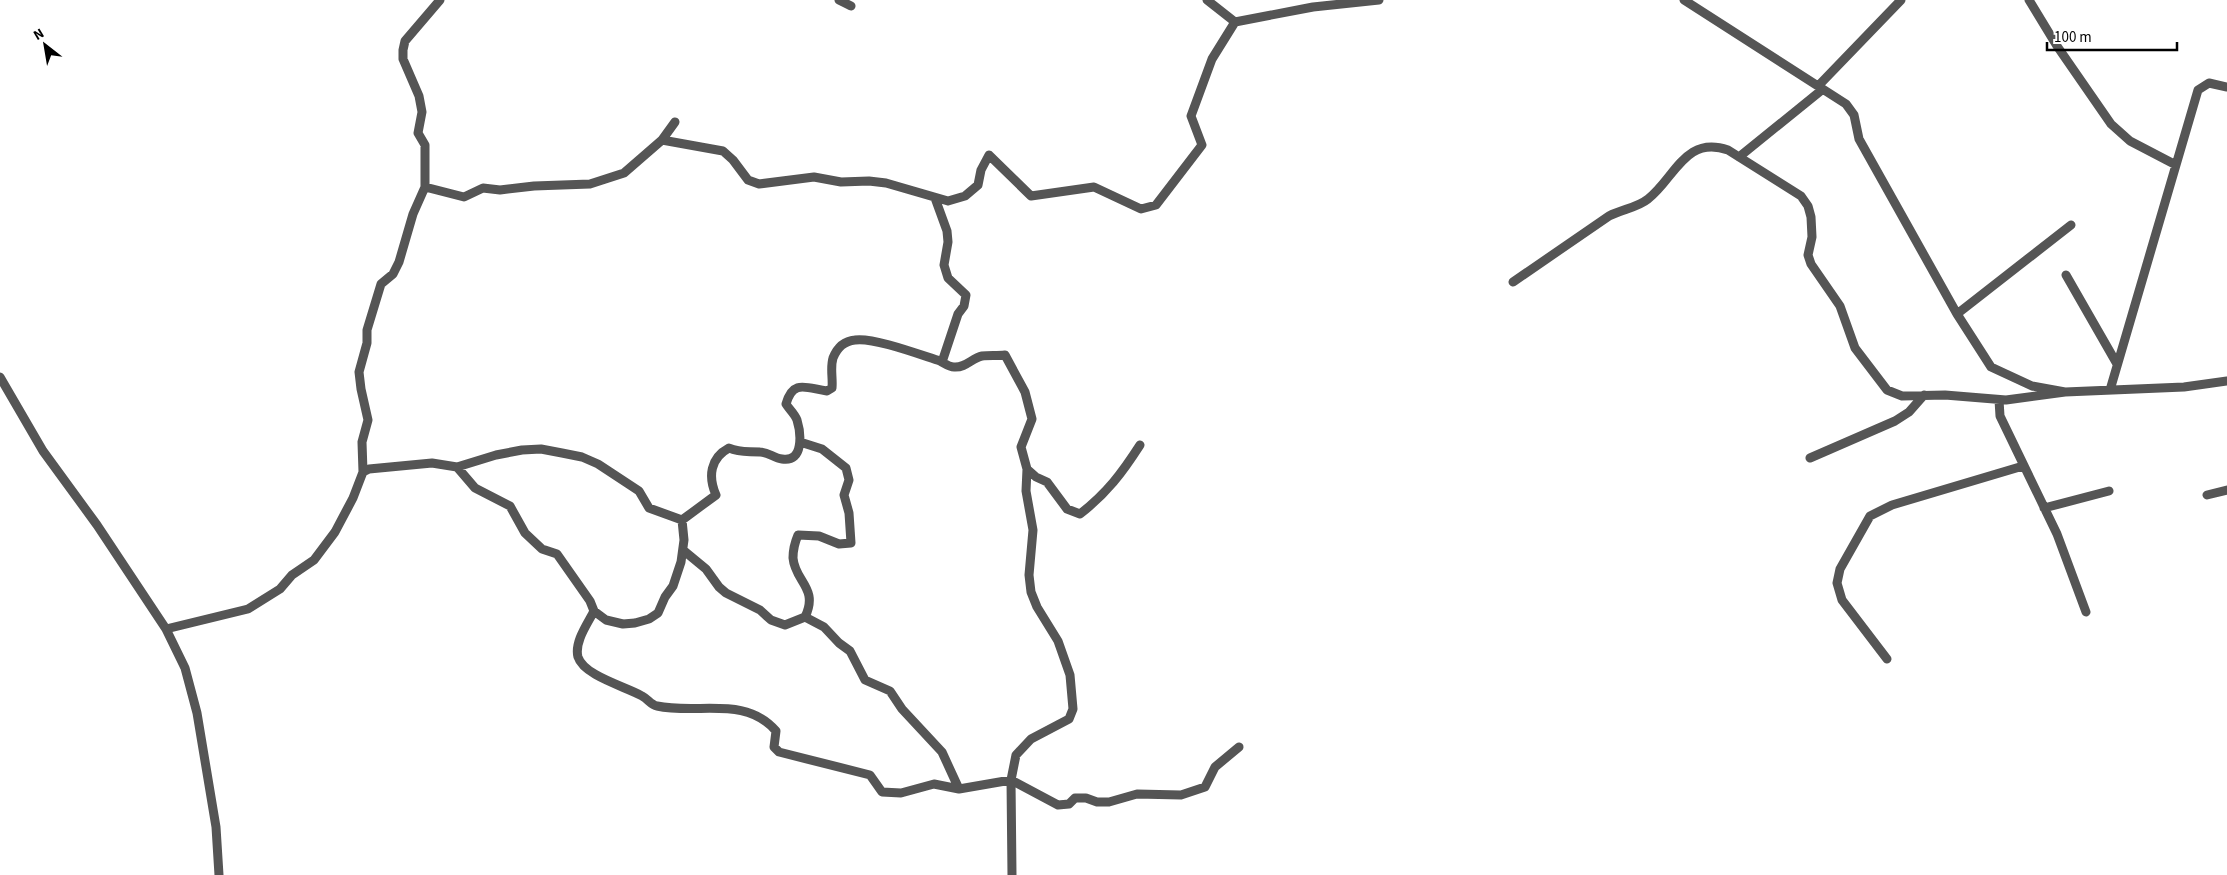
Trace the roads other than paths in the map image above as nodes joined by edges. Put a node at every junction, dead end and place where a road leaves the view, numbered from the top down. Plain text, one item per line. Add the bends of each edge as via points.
1 (440, 0) edge
2 (839, 0) edge
3 (1206, 0) edge
4 (1379, 0) edge
5 (1684, 0) edge
6 (1901, 0) edge
7 (2029, 0) edge
8 (851, 6) dead end
9 (1236, 22) junction
10 (1820, 87) junction
11 (2227, 87) edge
12 (675, 122) dead end
13 (662, 140) junction
14 (1739, 157) junction
15 (2176, 165) junction
16 (425, 187) junction
17 (936, 198) junction
18 (2071, 225) dead end
19 (2066, 275) dead end
20 (1513, 282) dead end
21 (1957, 314) junction
22 (942, 362) junction
23 (2117, 364) junction
24 (0, 377) edge
25 (2227, 381) edge
26 (2110, 390) junction
27 (2065, 392) junction
28 (1924, 395) junction
29 (1999, 400) junction
30 (800, 442) junction
31 (1140, 446) dead end
32 (1810, 458) dead end
33 (2023, 466) junction
34 (457, 467) junction
35 (1027, 469) junction
36 (363, 472) junction
37 (2227, 490) edge
38 (2109, 491) dead end
39 (2206, 495) dead end
40 (2044, 508) junction
41 (682, 520) junction
42 (684, 550) junction
43 (594, 611) junction
44 (2086, 612) dead end
45 (805, 616) junction
46 (166, 629) junction
47 (1887, 659) dead end
48 (1239, 747) dead end
49 (1010, 780) junction
50 (959, 789) junction
51 (219, 875) edge
52 (1012, 875) edge

1 - 16 street via 404,41 402,59 419,96 422,112 418,133 425,145
2 - 8 street
3 - 9 street
4 - 9 street via 1313,7
5 - 10 street
6 - 10 street
7 - 15 street via 2111,124 2130,141
9 - 17 street via 1212,59 1191,116 1202,145 1156,204 1141,209 1094,187 1031,196 989,155 981,170 978,186 972,192 957,199
10 - 14 street
10 - 21 street via 1846,104 1854,115 1859,139
11 - 15 street via 2209,83 2198,90
12 - 13 street
13 - 16 street via 624,173 590,184 500,190 483,188 464,197
13 - 17 street via 723,151 748,180 759,184 814,177 841,182 869,181
14 - 20 street via 1718,147 1698,149 1688,154 1650,198 1638,206 1621,209 1609,216
14 - 28 street via 1801,196 1808,206 1812,237 1808,255 1811,264 1840,306 1855,348 1887,390 1902,396
15 - 23 street
16 - 36 street via 399,262 393,274 380,284 367,330 359,372 368,420 362,442
17 - 22 street via 947,231 944,265 948,278 966,295
18 - 21 street
19 - 23 street
21 - 27 street via 1991,367 2032,386
22 - 30 street via 872,342 855,340 844,344 833,358 832,388 827,391 801,386 789,393 786,404 796,418
22 - 35 street via 953,367 964,366 980,356 1005,356 1025,392 1032,419 1021,448
23 - 26 street
24 - 46 street via 43,452
25 - 26 street via 2184,387
26 - 27 street
27 - 29 street
28 - 29 street
28 - 32 street via 1909,412 1895,421
29 - 33 street via 2000,416
30 - 41 street via 799,450 783,460 761,452 738,452 729,448 721,452 711,471 711,484 716,495
30 - 45 street via 822,450 846,468 849,480 844,495 851,544 839,544 819,536 798,535 793,560 810,599
31 - 35 street via 1108,490 1080,514 1067,509 1047,482
33 - 40 street
33 - 47 street via 1892,505 1870,516 1840,569 1837,583 1842,600
34 - 36 street via 432,463
34 - 41 street via 522,450 582,457 626,480 639,491 649,508
34 - 43 street via 475,488 510,506 525,533 542,549 557,554
35 - 49 street via 1026,491 1033,530 1029,575 1031,592 1058,641 1070,675 1073,709 1069,719 1061,725 1030,738 1016,755
36 - 46 street via 335,532 314,560 292,575 280,589 248,609
37 - 39 street
38 - 40 street
40 - 44 street
41 - 42 street
42 - 43 street via 673,586 654,616 622,624 606,620
42 - 45 street via 726,593 760,610 771,620 784,625
43 - 50 street via 577,647 579,658 590,670 643,696 655,706 743,710 768,722 776,732 774,747 779,752 870,775 882,792 901,793 934,784
45 - 50 street via 824,627 850,651 865,680 890,691 902,709 942,752
46 - 51 street via 185,668 197,713 216,827
48 - 49 street via 1215,766 1205,787 1182,795 1138,794 1109,802 1075,798 1069,804 1058,805
49 - 50 street
49 - 52 street

